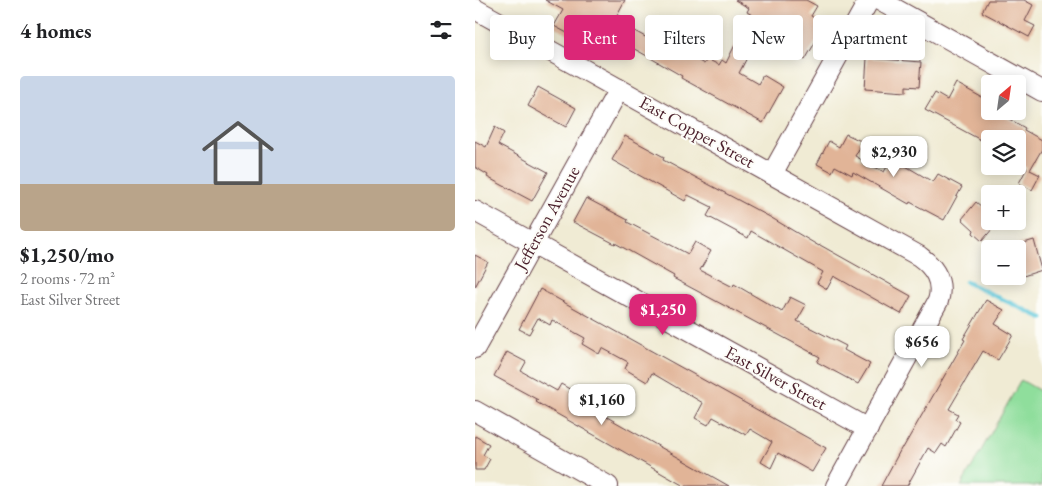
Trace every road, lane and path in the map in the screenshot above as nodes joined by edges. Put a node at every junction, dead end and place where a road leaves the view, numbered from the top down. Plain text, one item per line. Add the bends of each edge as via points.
1 (869, 0) edge
2 (879, 0) edge
3 (475, 8) edge
4 (619, 89) junction
5 (1042, 91) edge
6 (772, 174) junction
7 (475, 211) edge
8 (533, 244) junction
9 (475, 348) edge
10 (475, 412) edge
11 (868, 429) junction
12 (608, 486) edge
13 (836, 486) edge

1 - 6 street
2 - 5 street
3 - 4 street, East Copper Street
4 - 6 street, East Copper Street
4 - 8 street, Jefferson Avenue
6 - 11 street, East Copper Street via 943,269 939,301
7 - 8 street, East Silver Street
8 - 9 street, Jefferson Avenue
8 - 11 street, East Silver Street
10 - 12 street
11 - 13 street

